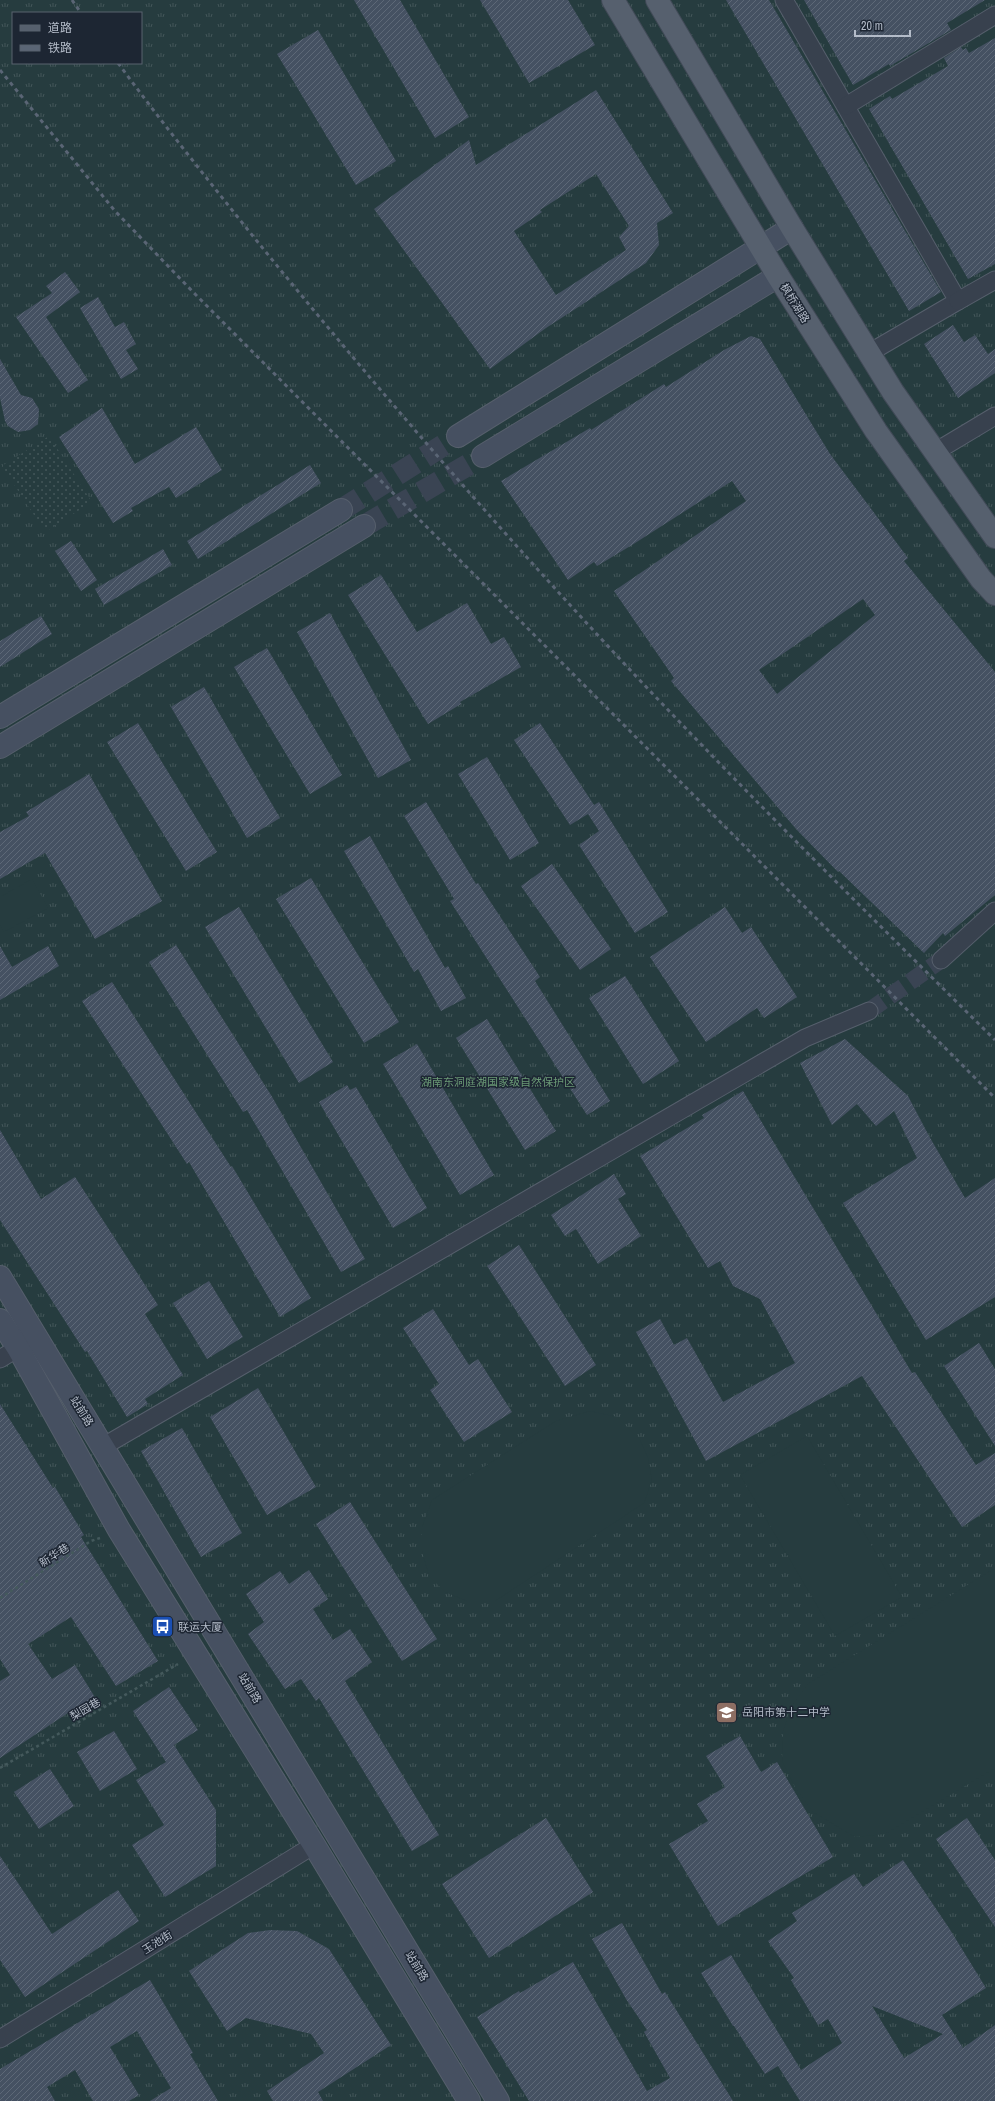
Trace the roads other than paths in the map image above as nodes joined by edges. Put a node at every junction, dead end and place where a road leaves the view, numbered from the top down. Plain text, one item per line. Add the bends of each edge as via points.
1 (613, 0) edge
2 (657, 0) edge
3 (784, 0) edge
4 (995, 15) edge
5 (846, 106) junction
6 (792, 228) junction
7 (760, 247) junction
8 (778, 276) junction
9 (995, 280) edge
10 (958, 301) junction
11 (869, 353) junction
12 (993, 421) edge
13 (458, 436) tunnel mouth
14 (935, 452) junction
15 (483, 456) tunnel mouth
16 (340, 510) tunnel mouth
17 (364, 526) tunnel mouth
18 (995, 537) edge
19 (995, 594) edge
20 (0, 716) edge
21 (0, 748) edge
22 (995, 911) edge
23 (941, 960) tunnel mouth
24 (869, 1012) tunnel mouth
25 (0, 1276) edge
26 (0, 1320) edge
27 (18, 1348) junction
28 (0, 1359) edge
29 (104, 1446) junction
30 (314, 1845) junction
31 (2, 2034) edge
32 (469, 2101) edge
33 (498, 2101) edge

1 - 7 main road, 枫桥湖路
2 - 6 main road
3 - 5 street
4 - 5 street
5 - 10 street
6 - 7 main road
6 - 11 main road
7 - 8 main road, 枫桥湖路
7 - 13 main road
8 - 15 main road
8 - 19 main road, 枫桥湖路 via 876,430
9 - 10 street
10 - 11 street
11 - 14 main road
12 - 14 street
14 - 18 main road
16 - 20 main road
17 - 21 main road
22 - 23 street
24 - 29 street via 805,1038
25 - 29 main road, 站前路
26 - 27 main road
27 - 28 street
27 - 30 main road via 119,1530
29 - 33 main road, 站前路
30 - 31 street, 玉池街
30 - 32 main road

